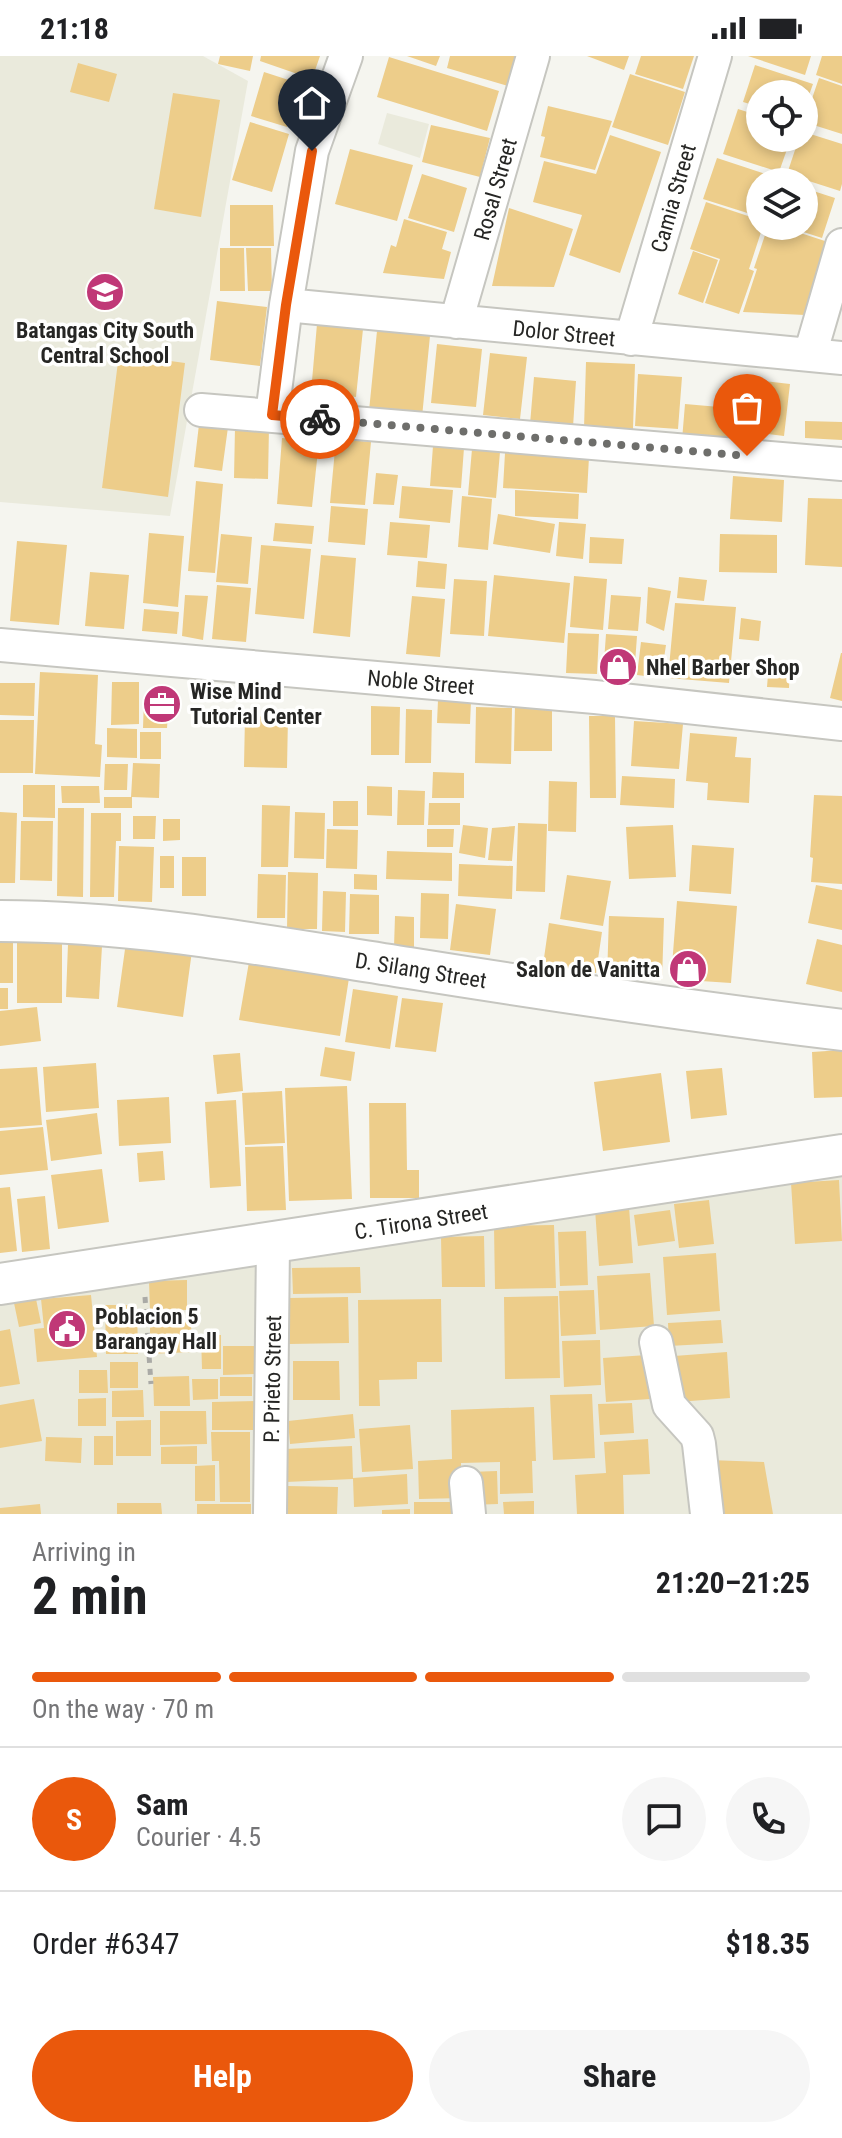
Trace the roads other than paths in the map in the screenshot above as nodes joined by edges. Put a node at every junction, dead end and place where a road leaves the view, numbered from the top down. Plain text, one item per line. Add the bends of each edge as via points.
1 (346, 56) edge
2 (533, 56) edge
3 (715, 56) edge
4 (842, 245) edge
5 (286, 305) junction
6 (456, 322) junction
7 (631, 339) junction
8 (826, 356) edge
9 (201, 410) dead end
10 (272, 415) junction
11 (842, 464) edge
12 (0, 645) edge
13 (842, 724) edge
14 (0, 921) edge
15 (842, 1030) edge
16 (842, 1155) edge
17 (273, 1244) junction
18 (0, 1284) edge
19 (656, 1342) dead end
20 (270, 1514) edge
21 (707, 1514) edge

1 - 5 street via 312,151
2 - 6 street, Rosal Street
3 - 7 street, Camia Street
4 - 8 street
5 - 6 street, Dolor Street
5 - 10 street
6 - 7 street, Dolor Street
7 - 8 street, Dolor Street
9 - 10 street
10 - 11 street
12 - 13 street, Noble Street
14 - 15 main road, D. Silang Street via 62,921 195,934 561,993
16 - 17 main road, C. Tirona Street
17 - 18 main road, C. Tirona Street
17 - 20 street, P. Prieto Street
19 - 21 street via 669,1405 697,1436

